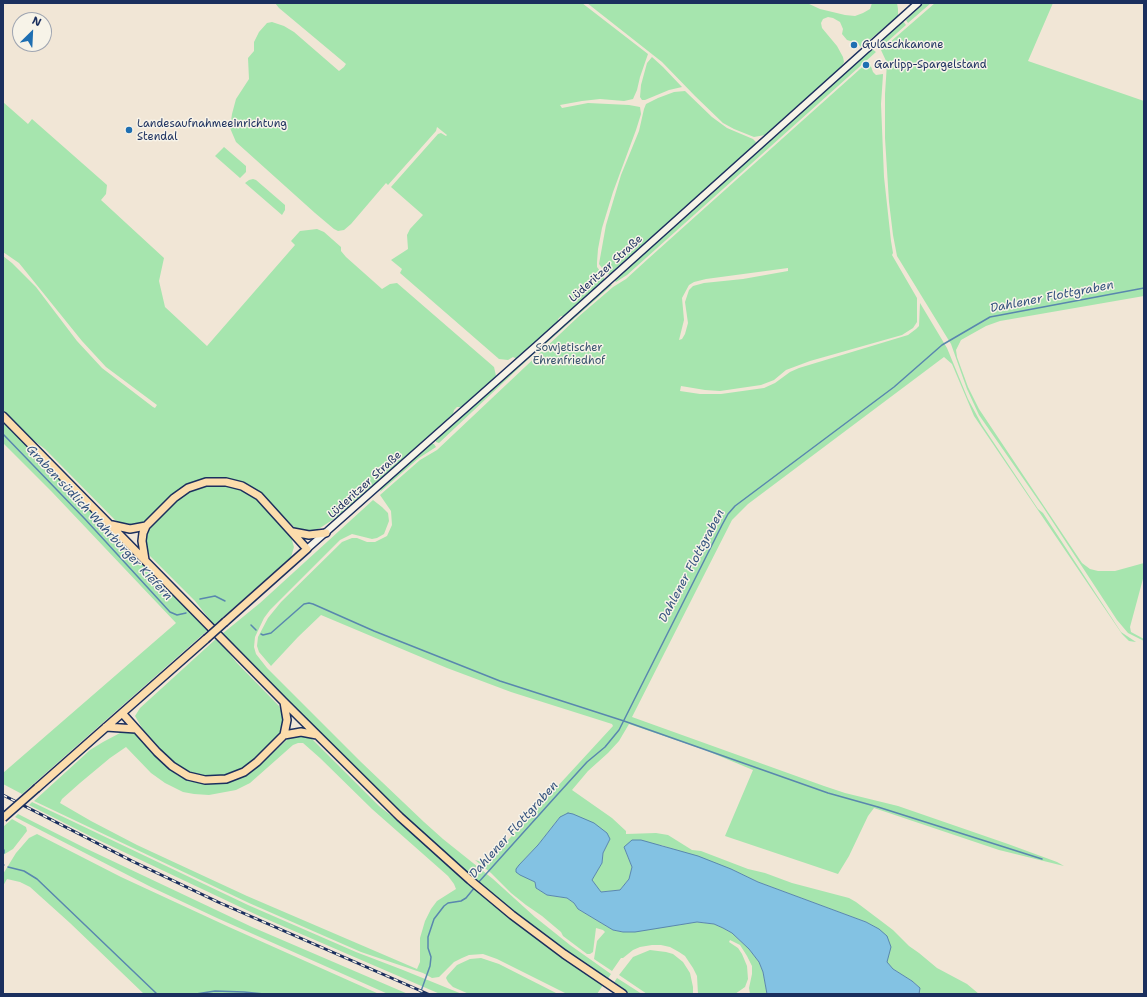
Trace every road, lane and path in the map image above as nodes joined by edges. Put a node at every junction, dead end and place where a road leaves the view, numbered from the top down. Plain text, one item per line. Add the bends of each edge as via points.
1 (918, 3) edge
2 (3, 416) edge
3 (110, 525) junction
4 (146, 526) junction
5 (292, 532) junction
6 (326, 533) junction
7 (307, 549) junction
8 (145, 560) junction
9 (284, 702) junction
10 (122, 712) junction
11 (106, 727) junction
12 (136, 728) junction
13 (284, 735) junction
14 (317, 735) junction
15 (3, 818) edge
16 (623, 994) edge

1 - 6 main road, Lüderitzer Straße
2 - 3 main road
3 - 4 main road via 130,530
3 - 8 main road
4 - 5 main road via 185,490 200,484 220,481 240,485 256,494
4 - 8 main road via 142,541
5 - 6 main road via 310,535
5 - 7 main road
6 - 7 main road, Lüderitzer Straße
7 - 10 main road, bridge
8 - 9 main road
9 - 13 main road via 287,720
9 - 14 main road
10 - 11 main road
10 - 12 main road
11 - 12 main road
11 - 15 main road, bridge
12 - 13 main road via 174,768 188,776 208,780 244,772
13 - 14 main road via 301,732
14 - 16 main road via 384,802 470,880 564,954

